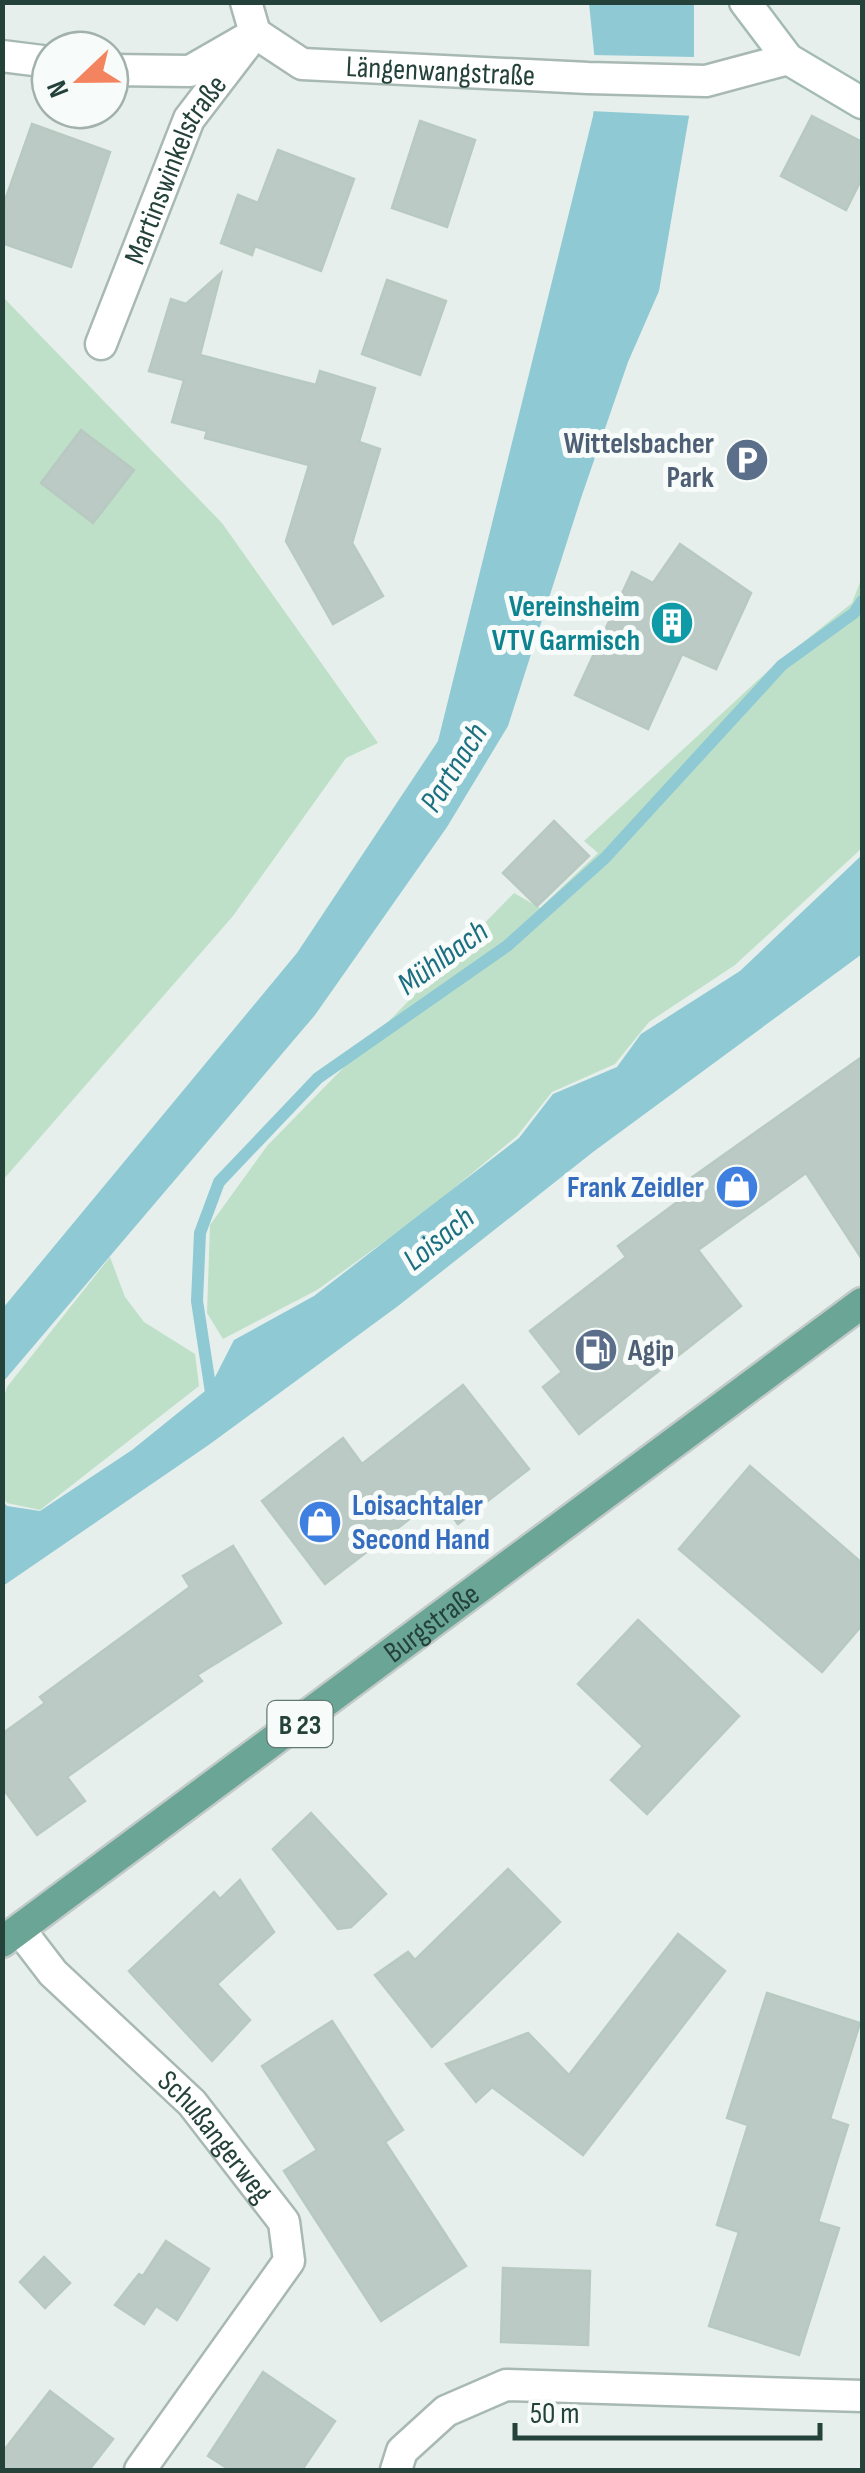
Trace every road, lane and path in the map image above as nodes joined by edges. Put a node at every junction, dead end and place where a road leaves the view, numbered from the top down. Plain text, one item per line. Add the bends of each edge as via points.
1 (246, 2) edge
2 (745, 2) edge
3 (256, 33) junction
4 (2, 56) edge
5 (30, 60) edge
6 (788, 60) junction
7 (130, 70) edge
8 (862, 102) edge
9 (102, 344) dead end
10 (862, 1302) edge
11 (11, 1936) edge
12 (862, 2396) edge
13 (140, 2470) edge
14 (396, 2470) edge

1 - 3 street
2 - 6 street
3 - 6 street, Längenwangstraße via 302,64 706,81
3 - 7 street via 190,71
3 - 9 street, Martinswinkelstraße via 190,119
4 - 5 street
6 - 8 street
10 - 11 main road, Burgstraße / B 23
11 - 13 street, Schußangerweg via 192,2103 284,2222 289,2261
12 - 14 street via 506,2385 446,2411 402,2451

